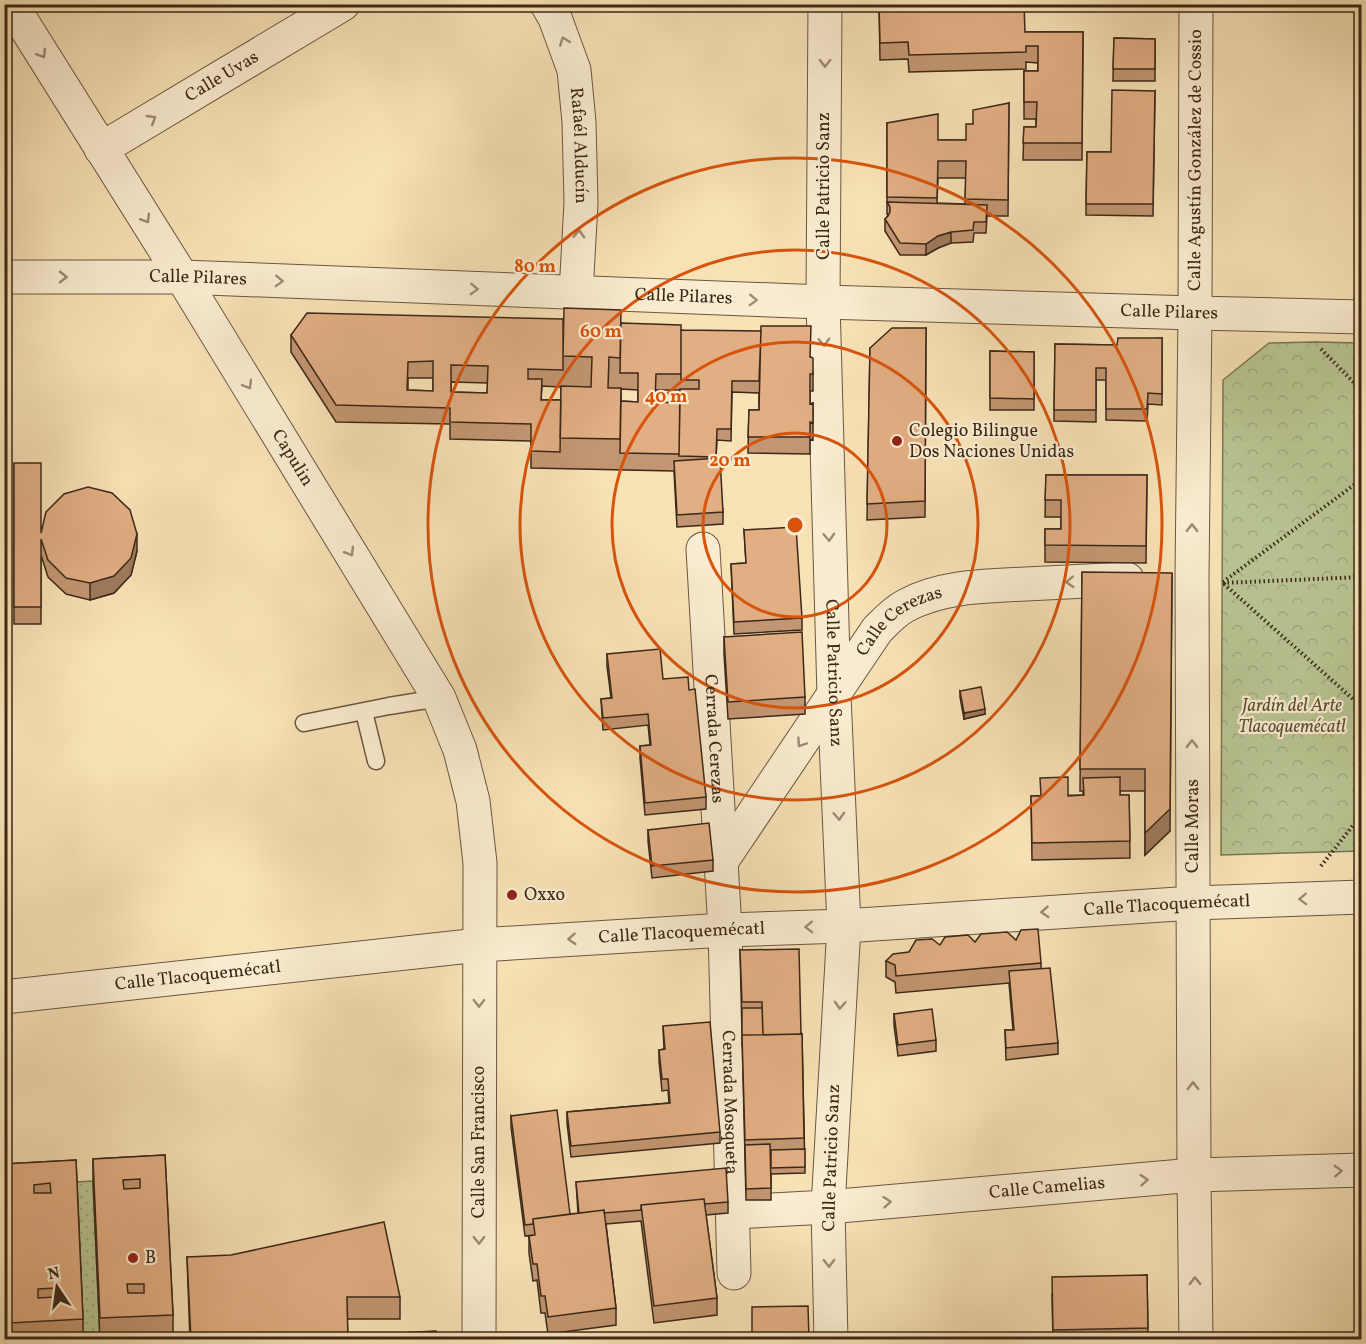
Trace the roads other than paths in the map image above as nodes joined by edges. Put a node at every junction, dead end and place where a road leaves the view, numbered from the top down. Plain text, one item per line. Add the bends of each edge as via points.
1 (11, 4) edge
2 (343, 4) edge
3 (547, 4) edge
4 (825, 4) edge
5 (1196, 4) edge
6 (102, 149) junction
7 (4, 277) edge
8 (182, 277) junction
9 (576, 293) junction
10 (823, 302) junction
11 (1195, 313) junction
12 (1362, 316) edge
13 (703, 549) dead end
14 (1184, 578) junction
15 (834, 695) junction
16 (440, 698) junction
17 (364, 712) junction
18 (304, 723) dead end
19 (376, 761) dead end
20 (721, 862) junction
21 (1362, 897) edge
22 (1193, 903) junction
23 (844, 926) junction
24 (725, 930) junction
25 (479, 945) junction
26 (4, 997) edge
27 (1362, 1170) edge
28 (1194, 1175) junction
29 (828, 1207) junction
30 (733, 1212) junction
31 (734, 1274) dead end
32 (479, 1340) edge
33 (831, 1340) edge
34 (1196, 1340) edge

1 -> 6 street, Capulin
6 -> 2 street, Calle Uvas
9 -> 3 street, Rafaél Alducín via 580,203 574,70
4 -> 10 street, Calle Patricio Sanz
5 - 11 street, Calle Agustín González de Cossio
6 -> 8 street, Capulin
7 -> 8 street, Calle Pilares
8 -> 9 street, Calle Pilares
8 -> 16 street, Capulin
9 -> 10 street, Calle Pilares
10 - 11 street, Calle Pilares
10 -> 15 street, Calle Patricio Sanz
11 - 12 street, Calle Pilares
14 -> 11 street, Calle Moras
13 - 20 street, Cerrada Cerezas
14 -> 15 street, Calle Cerezas via 988,586 929,596 890,616
22 -> 14 street, Calle Moras
15 -> 20 street, Calle Cerezas
15 -> 23 street, Calle Patricio Sanz
16 - 17 lane
16 - 25 street, Capulin via 460,750 473,801 480,863
17 - 18 lane
17 - 19 lane
20 - 24 street, Cerrada Cerezas
21 -> 22 street, Calle Tlacoquemécatl
22 -> 23 street, Calle Tlacoquemécatl
28 -> 22 street, Calle Moras
23 -> 24 street, Calle Tlacoquemécatl
23 -> 29 street, Calle Patricio Sanz
24 -> 25 street, Calle Tlacoquemécatl
24 - 30 street, Cerrada Mosqueta
25 - 26 street, Calle Tlacoquemécatl
25 -> 32 street, Calle San Francisco
28 -> 27 street, Calle Camelias
29 -> 28 street, Calle Camelias
34 -> 28 street, Calle Moras
29 - 30 street, Calle Camelias
29 -> 33 street, Calle Patricio Sanz
30 - 31 street, Cerrada Mosqueta

